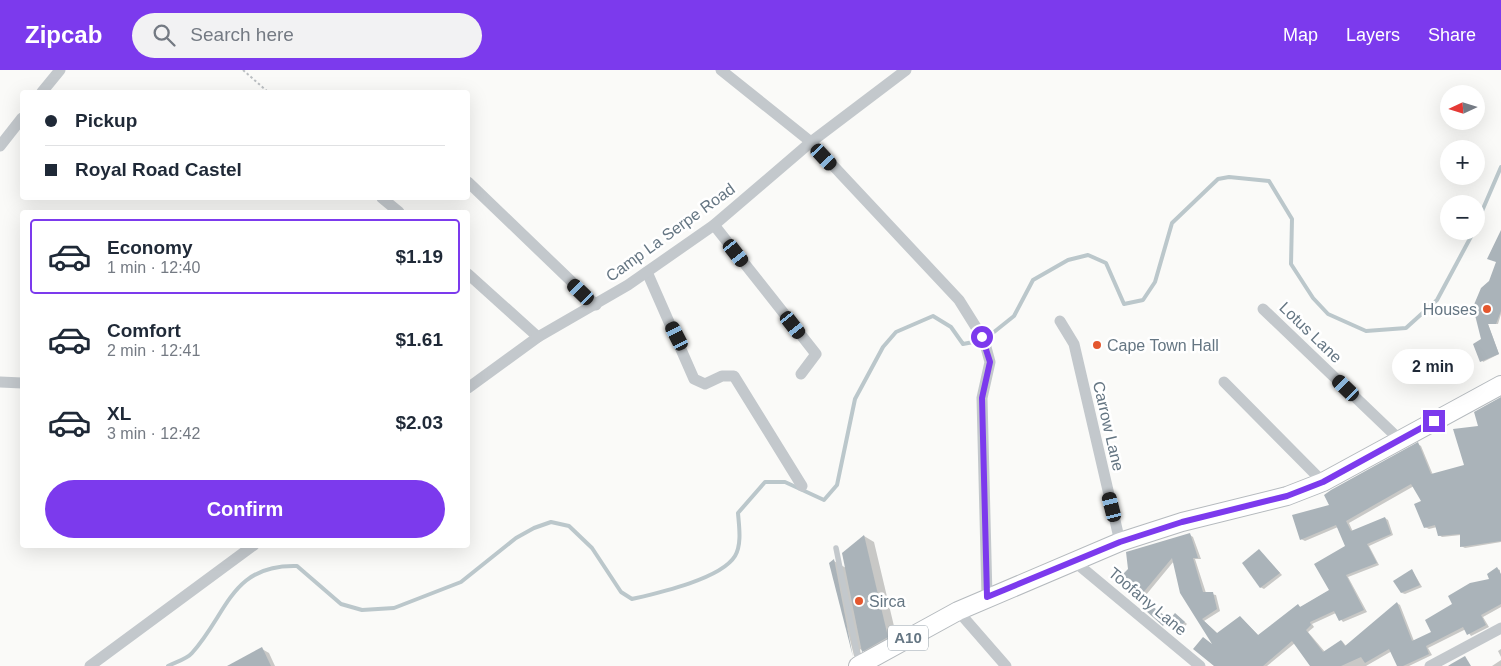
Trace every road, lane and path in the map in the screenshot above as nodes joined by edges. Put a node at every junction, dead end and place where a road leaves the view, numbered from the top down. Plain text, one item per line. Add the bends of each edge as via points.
1 (60, 70) edge
2 (243, 70) edge
3 (721, 70) edge
4 (906, 70) edge
5 (44, 90) edge
6 (266, 90) edge
7 (20, 121) edge
8 (811, 142) junction
9 (0, 146) edge
10 (470, 184) edge
11 (384, 200) edge
12 (397, 210) edge
13 (714, 225) junction
14 (647, 272) junction
15 (470, 276) edge
16 (596, 305) junction
17 (1263, 309) dead end
18 (1060, 321) dead end
19 (538, 337) junction
20 (801, 374) dead end
21 (0, 382) edge
22 (1224, 382) dead end
23 (20, 383) edge
24 (1501, 385) edge
25 (470, 387) edge
26 (1401, 441) junction
27 (1323, 482) junction
28 (802, 486) dead end
29 (1120, 542) junction
30 (250, 548) edge
31 (836, 548) dead end
32 (1075, 562) junction
33 (987, 597) junction
34 (958, 611) junction
35 (1501, 628) edge
36 (90, 666) edge
37 (859, 666) edge
38 (1006, 666) edge
39 (1200, 666) edge
40 (1430, 666) edge

1 - 5 street
2 - 6 path
3 - 8 street
4 - 8 street, Camp La Serpe Road
7 - 9 street
8 - 13 street, Camp La Serpe Road
8 - 33 street via 959,300 988,348 990,362 982,398
10 - 16 street
11 - 12 street
13 - 14 street, Camp La Serpe Road
13 - 20 street via 816,354
14 - 16 street, Camp La Serpe Road
14 - 28 street via 694,379 705,384 722,376 734,376
15 - 19 street
16 - 19 street, Camp La Serpe Road
17 - 26 street, Lotus Lane
18 - 29 street, Carrow Lane via 1074,344
19 - 25 street, Camp La Serpe Road
21 - 23 street
22 - 27 street
24 - 26 main road, A10
26 - 27 main road, A10
27 - 29 main road, A10 via 1287,496 1182,522
29 - 32 main road, A10
30 - 36 street
31 - 37 lane
32 - 33 main road, A10
32 - 39 street, Toofany Lane
33 - 34 main road, A10
34 - 37 main road, A10
34 - 38 street
35 - 40 street

